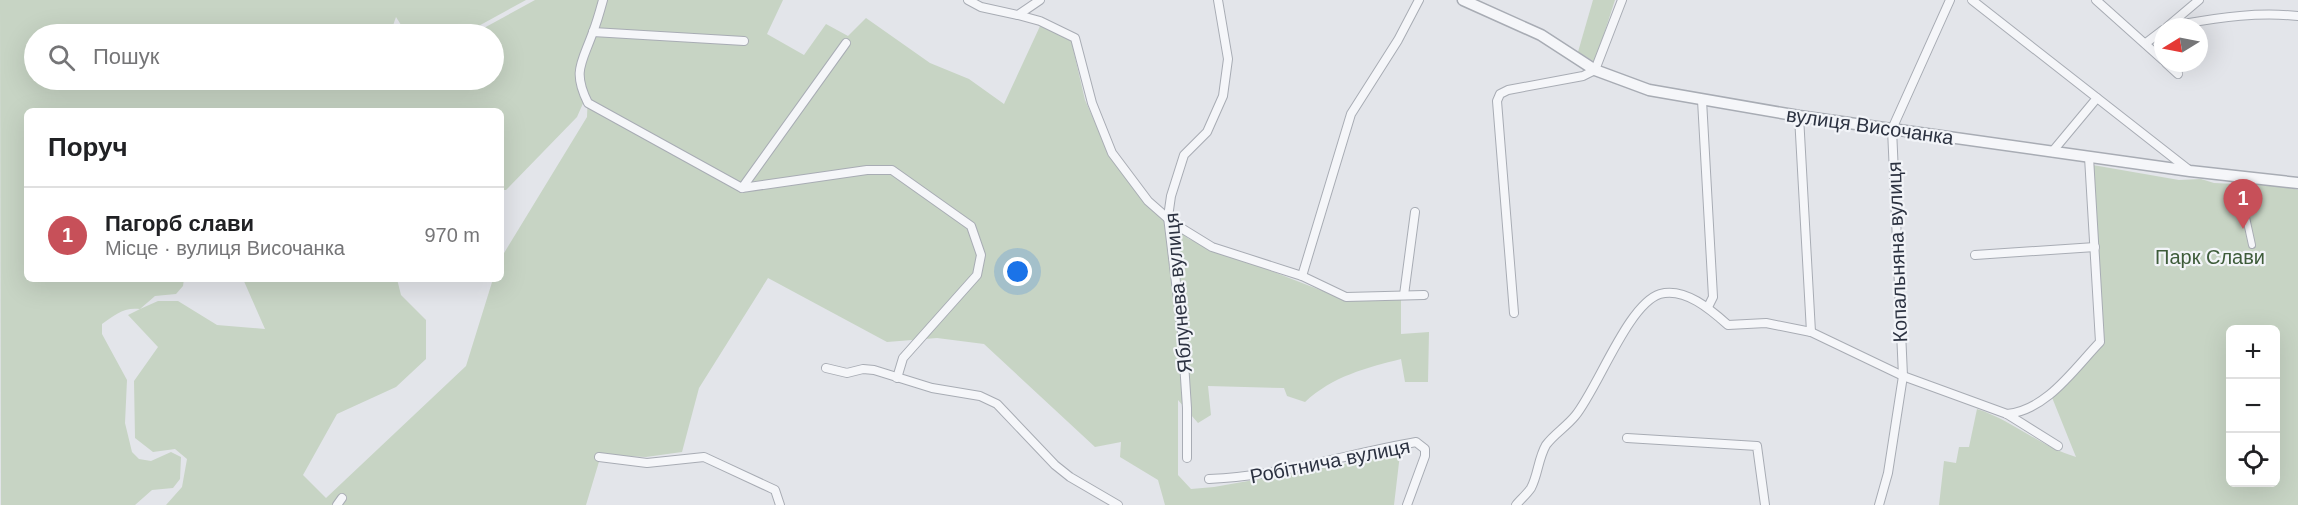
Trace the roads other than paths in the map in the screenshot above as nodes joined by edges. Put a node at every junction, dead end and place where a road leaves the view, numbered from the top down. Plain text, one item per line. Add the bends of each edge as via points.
1 (603, 0) edge
2 (968, 0) edge
3 (1040, 0) edge
4 (1218, 0) edge
5 (1419, 0) edge
6 (1463, 0) edge
7 (1622, 0) edge
8 (1950, 0) edge
9 (1972, 0) edge
10 (2096, 0) edge
11 (2199, 0) edge
12 (2187, 11) junction
13 (1018, 15) junction
14 (2298, 16) edge
15 (2179, 18) edge
16 (2184, 18) edge
17 (2208, 20) edge
18 (593, 32) junction
19 (2154, 37) edge
20 (744, 41) dead end
21 (846, 43) dead end
22 (2146, 43) junction
23 (2154, 51) edge
24 (1595, 70) junction
25 (2097, 98) junction
26 (1701, 100) junction
27 (1799, 116) junction
28 (1892, 129) junction
29 (2052, 152) junction
30 (2089, 157) junction
31 (2190, 171) junction
32 (2237, 176) junction
33 (2298, 183) edge
34 (742, 188) junction
35 (1415, 212) dead end
36 (1168, 217) junction
37 (2253, 245) dead end
38 (2095, 247) junction
39 (1976, 255) dead end
40 (1302, 276) junction
41 (1404, 295) junction
42 (1424, 295) dead end
43 (1708, 308) junction
44 (1515, 313) dead end
45 (1811, 332) junction
46 (825, 368) dead end
47 (1903, 376) junction
48 (897, 378) junction
49 (2007, 414) junction
50 (1627, 438) dead end
51 (2058, 446) dead end
52 (599, 457) dead end
53 (1187, 458) dead end
54 (1209, 479) dead end
55 (780, 505) edge
56 (1118, 505) edge
57 (1407, 505) edge
58 (1516, 505) edge
59 (1765, 505) edge
60 (1879, 505) edge

1 - 18 street
2 - 13 street
3 - 13 street
4 - 36 street, Яблунева вулиця via 1228,59 1223,96 1207,132 1184,155
5 - 40 street via 1351,114
6 - 24 street, вулиця Височанка via 1541,35
7 - 24 street
8 - 28 street
9 - 25 street
10 - 22 street
11 - 12 street
12 - 15 street
12 - 16 street
13 - 36 street via 1075,38 1092,103 1112,153 1148,201
14 - 17 street via 2266,12
18 - 20 street
18 - 34 street via 579,64 579,86 588,103
19 - 22 street
21 - 34 street
22 - 23 street
24 - 26 street, вулиця Височанка via 1649,90
24 - 44 street via 1583,76 1508,90 1497,101
25 - 29 street
25 - 31 street
26 - 27 street, вулиця Височанка
26 - 43 street via 1713,297
27 - 28 street, вулиця Височанка
27 - 45 street
28 - 29 street, вулиця Височанка
28 - 47 street, Копальняна вулиця
29 - 30 street, вулиця Височанка
30 - 31 street, вулиця Височанка
30 - 38 street
31 - 32 street, вулиця Височанка
32 - 33 street, вулиця Височанка
32 - 37 street
34 - 48 street via 892,170 971,226 981,255 977,275 903,358
35 - 41 street
36 - 40 street via 1212,247
36 - 53 street, Яблунева вулиця via 1182,342
38 - 39 street
38 - 49 street via 2100,342 2039,404
40 - 41 street via 1346,297
41 - 42 street
43 - 45 street via 1728,325 1766,323
43 - 58 street via 1675,293 1661,294 1638,312 1575,417 1546,447 1531,488
45 - 47 street
46 - 48 street via 847,373 874,370
47 - 49 street
47 - 60 street, Копальняна вулиця
48 - 56 street via 980,396 997,404 1055,465
49 - 51 street
50 - 59 street via 1757,446
52 - 55 street via 647,463 704,457 774,490
54 - 57 street, Робітнича вулиця via 1276,472 1416,442 1425,449 1425,456

